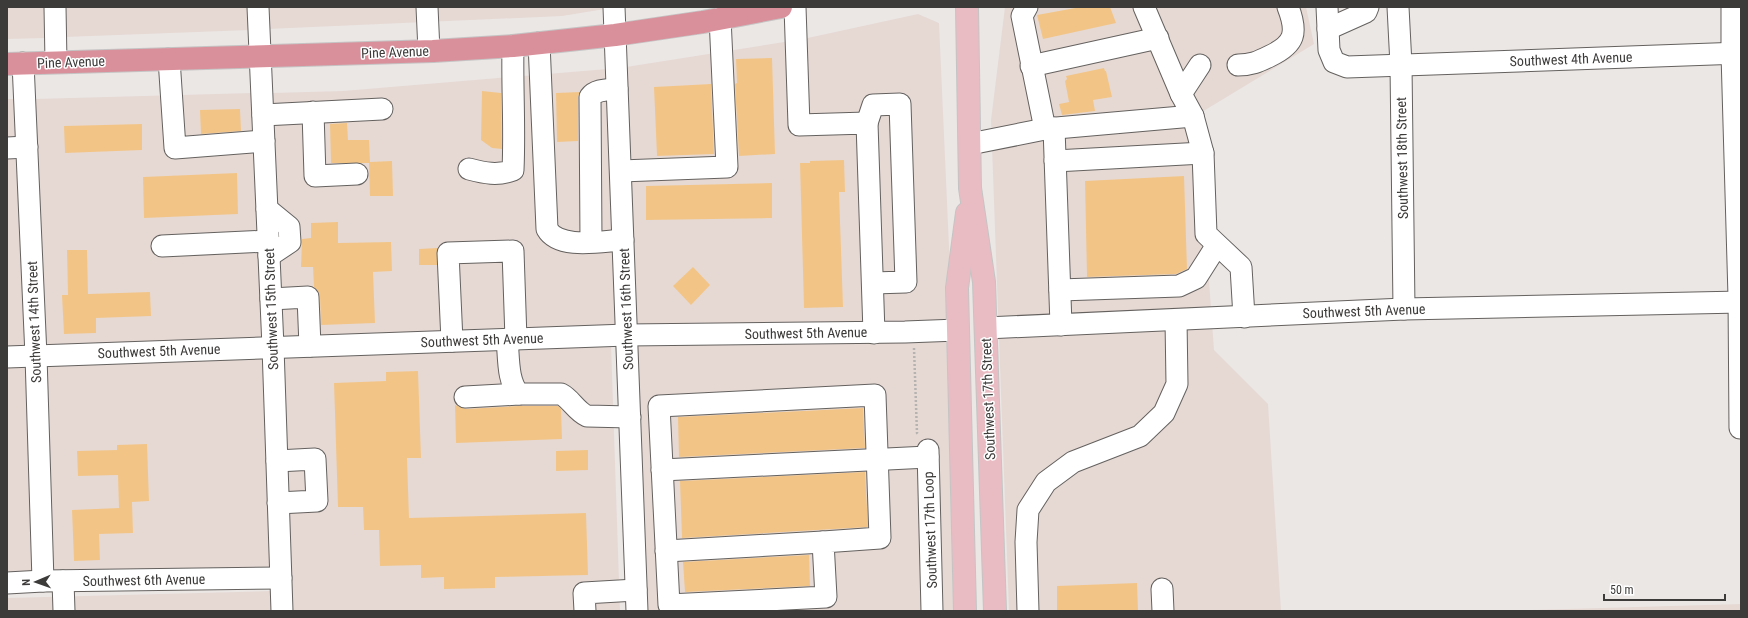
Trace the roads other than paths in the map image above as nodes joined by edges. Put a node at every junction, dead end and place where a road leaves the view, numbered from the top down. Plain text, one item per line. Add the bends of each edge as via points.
1 (55, 7) edge
2 (258, 7) edge
3 (427, 7) edge
4 (614, 7) edge
5 (780, 7) edge
6 (795, 7) edge
7 (967, 7) edge
8 (1027, 7) edge
9 (1144, 7) edge
10 (1288, 7) edge
11 (1327, 7) edge
12 (1368, 7) edge
13 (1398, 7) edge
14 (1732, 7) edge
15 (720, 18) junction
16 (1328, 29) junction
17 (615, 35) junction
18 (1158, 38) junction
19 (539, 43) junction
20 (513, 46) junction
21 (428, 51) junction
22 (1736, 54) edge
23 (260, 57) junction
24 (169, 59) junction
25 (56, 62) junction
26 (15, 64) edge
27 (1200, 65) dead end
28 (1238, 65) dead end
29 (1401, 65) junction
30 (1032, 66) junction
31 (617, 89) junction
32 (1181, 94) junction
33 (382, 109) dead end
34 (313, 112) junction
35 (263, 114) junction
36 (1193, 116) junction
37 (867, 123) junction
38 (1050, 129) junction
39 (264, 141) junction
40 (970, 144) junction
41 (17, 147) edge
42 (1203, 154) junction
43 (1056, 161) junction
44 (469, 169) dead end
45 (620, 172) junction
46 (357, 174) dead end
47 (970, 188) junction
48 (623, 240) junction
49 (591, 242) junction
50 (1217, 245) junction
51 (162, 246) dead end
52 (268, 248) junction
53 (873, 283) junction
54 (1060, 290) junction
55 (271, 299) junction
56 (1740, 302) edge
57 (1404, 309) junction
58 (1244, 317) junction
59 (1176, 320) junction
60 (1061, 325) junction
61 (986, 328) junction
62 (958, 330) junction
63 (874, 333) junction
64 (627, 335) junction
65 (512, 339) junction
66 (452, 341) junction
67 (310, 346) junction
68 (273, 348) junction
69 (36, 356) junction
70 (7, 357) edge
71 (519, 394) junction
72 (465, 398) dead end
73 (630, 417) junction
74 (1740, 428) dead end
75 (878, 460) junction
76 (277, 461) junction
77 (662, 470) junction
78 (278, 503) junction
79 (823, 542) junction
80 (666, 550) junction
81 (281, 578) junction
82 (53, 581) junction
83 (7, 583) edge
84 (1162, 589) dead end
85 (636, 590) junction
86 (826, 604) edge
87 (64, 611) edge
88 (282, 611) edge
89 (585, 611) edge
90 (637, 611) edge
91 (932, 611) edge
92 (966, 611) edge
93 (995, 611) edge
94 (1028, 611) edge
95 (1163, 611) edge

1 - 25 street
2 - 23 street, Southwest 15th Street
3 - 21 street
4 - 17 street, Southwest 16th Street
5 - 15 highway, Pine Avenue
6 - 37 street via 799,125
7 - 40 main road, Southwest 17th Street
8 - 30 street via 1022,16
9 - 18 street
10 - 28 street via 1293,20 1294,35 1288,45 1281,51 1250,65
11 - 16 street
12 - 16 street via 1366,12
13 - 29 street, Southwest 18th Street
14 - 22 street
15 - 17 highway, Pine Avenue
15 - 45 street via 727,167
16 - 29 street, Southwest 4th Avenue via 1329,50 1334,62 1347,67
17 - 19 highway, Pine Avenue
17 - 31 street, Southwest 16th Street
18 - 30 street
18 - 32 street
19 - 20 highway, Pine Avenue
19 - 49 street via 548,229 558,240
20 - 21 highway, Pine Avenue
20 - 44 street via 513,170 504,173
21 - 23 highway, Pine Avenue
22 - 29 street, Southwest 4th Avenue
22 - 56 street
23 - 24 highway, Pine Avenue
23 - 35 street, Southwest 15th Street
24 - 25 highway, Pine Avenue
24 - 39 street via 176,148
25 - 26 highway, Pine Avenue
26 - 41 street, Southwest 14th Street
27 - 32 street
29 - 57 street, Southwest 18th Street
30 - 38 street
31 - 45 street, Southwest 16th Street
31 - 49 street via 599,91 590,97
32 - 36 street
33 - 34 street
34 - 35 street
34 - 46 street via 315,176
35 - 39 street, Southwest 15th Street
36 - 38 street
36 - 42 street
37 - 53 street
37 - 53 street via 873,105 900,104 906,282
38 - 40 street
38 - 43 street
39 - 52 street, Southwest 15th Street
40 - 47 main road, Southwest 17th Street
41 - 69 street, Southwest 14th Street
42 - 43 street
42 - 50 street via 1206,234
43 - 54 street
45 - 48 street, Southwest 16th Street
47 - 61 main road, Southwest 17th Street via 984,282
47 - 62 main road, Southwest 17th Street via 957,288
48 - 49 street
48 - 64 street, Southwest 16th Street
50 - 54 street via 1196,278 1179,286
50 - 58 street via 1241,267
51 - 52 street
52 - 55 street, Southwest 15th Street
53 - 63 street
54 - 60 street
55 - 67 street via 308,297
55 - 68 street, Southwest 15th Street
56 - 57 street, Southwest 5th Avenue
56 - 74 street
57 - 58 street, Southwest 5th Avenue
58 - 59 street, Southwest 5th Avenue
59 - 60 street, Southwest 5th Avenue
59 - 94 street via 1177,384 1164,413 1140,436 1073,462 1046,482 1028,510
60 - 61 street, Southwest 5th Avenue
61 - 93 main road, Southwest 17th Street
62 - 63 street, Southwest 5th Avenue
62 - 92 main road, Southwest 17th Street
63 - 64 street, Southwest 5th Avenue
64 - 65 street, Southwest 5th Avenue
64 - 73 street, Southwest 16th Street
65 - 66 street, Southwest 5th Avenue
65 - 66 street via 513,251 448,253
65 - 71 street via 511,380
66 - 67 street, Southwest 5th Avenue
67 - 68 street, Southwest 5th Avenue
68 - 69 street, Southwest 5th Avenue
68 - 76 street, Southwest 15th Street
69 - 70 street, Southwest 5th Avenue
69 - 82 street, Southwest 14th Street
71 - 72 street
71 - 73 street via 561,394 587,416
73 - 85 street, Southwest 16th Street
75 - 77 street
75 - 77 street via 874,395 659,406
75 - 79 street via 880,538
75 - 91 street, Southwest 17th Loop via 928,454
76 - 78 street, Southwest 15th Street
76 - 78 street via 316,459 317,494 317,501
77 - 80 street
78 - 81 street, Southwest 15th Street
79 - 80 street
79 - 86 street
80 - 86 street via 669,605
81 - 82 street, Southwest 6th Avenue
81 - 88 street, Southwest 15th Street
82 - 83 street, Southwest 6th Avenue
82 - 87 street, Southwest 14th Street
84 - 95 street
85 - 89 street via 584,593
85 - 90 street, Southwest 16th Street

